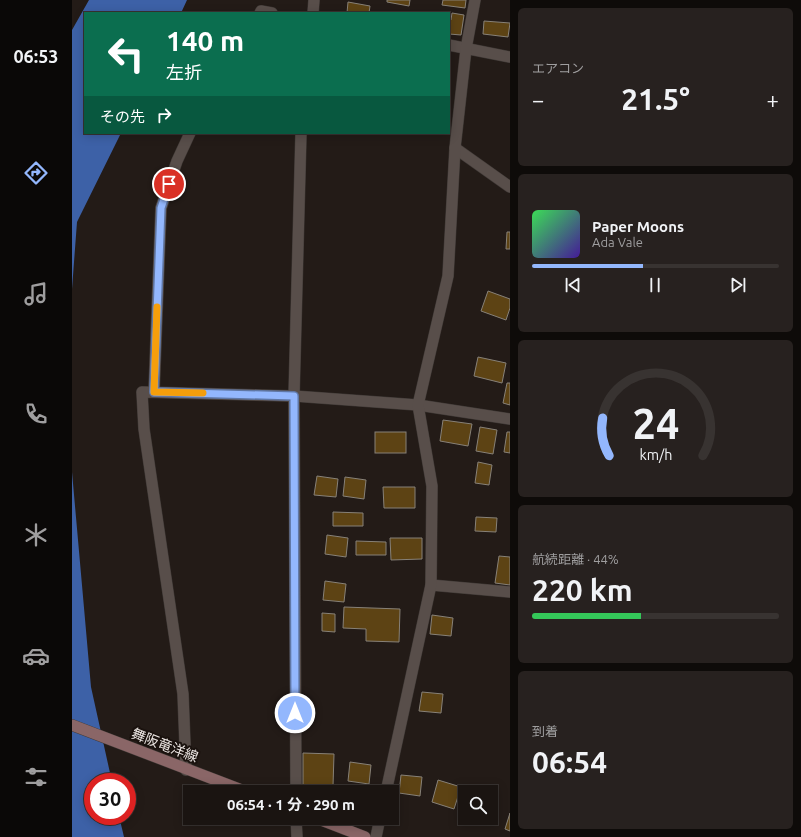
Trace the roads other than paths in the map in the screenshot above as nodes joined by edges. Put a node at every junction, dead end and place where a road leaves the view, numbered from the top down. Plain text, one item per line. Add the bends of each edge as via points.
1 (314, 0) edge
2 (475, 0) edge
3 (313, 12) edge
4 (450, 45) edge
5 (466, 49) junction
6 (510, 57) edge
7 (190, 134) edge
8 (301, 134) edge
9 (455, 148) junction
10 (510, 187) edge
11 (154, 392) junction
12 (294, 396) junction
13 (418, 405) junction
14 (510, 419) edge
15 (430, 584) junction
16 (510, 592) edge
17 (72, 725) edge
18 (186, 770) junction
19 (228, 785) edge
20 (296, 785) edge
21 (387, 785) edge
22 (296, 825) edge
23 (334, 825) edge
24 (379, 825) edge
25 (297, 837) edge
26 (365, 837) edge
27 (376, 837) edge

1 - 3 street
2 - 5 street
4 - 5 street
5 - 6 street
5 - 9 street
7 - 11 street via 161,208
8 - 12 street
9 - 10 street
9 - 13 street via 448,276
11 - 12 street
11 - 18 street via 142,392 144,429 183,694
12 - 13 street
12 - 20 street
13 - 14 street
13 - 15 street via 432,486
15 - 16 street
15 - 21 street
17 - 18 main road, 舞阪竜洋線
18 - 19 main road, 舞阪竜洋線
22 - 25 street
23 - 26 main road
24 - 27 street

